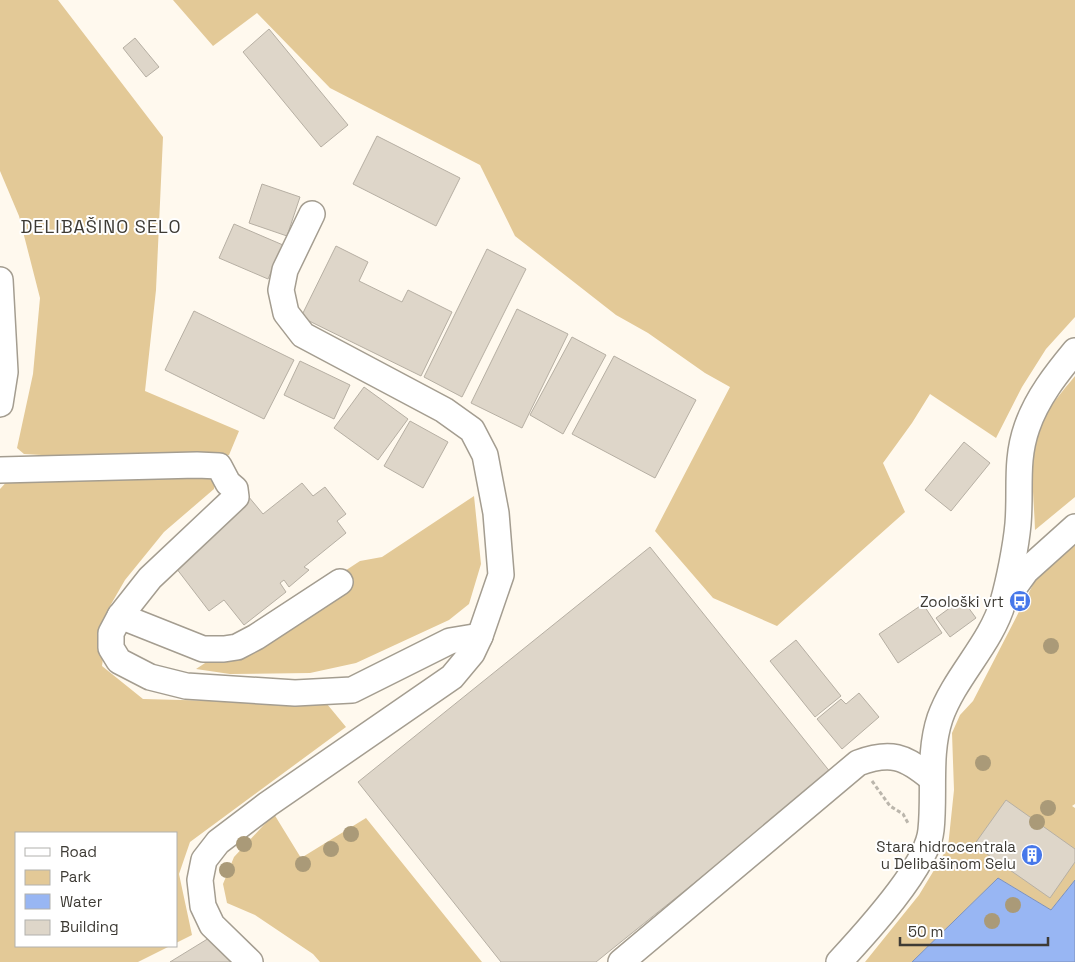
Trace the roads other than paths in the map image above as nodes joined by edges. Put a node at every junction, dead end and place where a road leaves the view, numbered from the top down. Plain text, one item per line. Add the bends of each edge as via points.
1 (312, 214) dead end
2 (0, 280) edge
3 (1075, 351) edge
4 (0, 404) edge
5 (0, 470) edge
6 (1075, 526) edge
7 (340, 582) dead end
8 (1003, 602) junction
9 (120, 616) junction
10 (480, 636) junction
11 (931, 778) junction
12 (250, 962) edge
13 (621, 962) edge
14 (839, 962) edge

1 - 10 street via 285,270 281,290 286,313 303,335 444,410 472,430 485,455 496,513 501,575
2 - 4 street via 5,372
3 - 8 street via 1040,398 1027,428 1017,478 1018,524
5 - 9 street via 219,466 234,488 236,497 150,578
6 - 8 street via 1026,571
7 - 9 street via 238,647 203,650
8 - 11 street via 976,657 940,718
9 - 10 street via 111,633 111,648 119,661 150,677 186,686 294,693 352,690 450,641
10 - 12 street via 472,653 452,677 268,804 218,842 204,860 200,880 203,906 212,925
11 - 13 street via 914,764 886,756 879,755 858,763
11 - 14 street via 931,832 922,855 911,876 871,928

